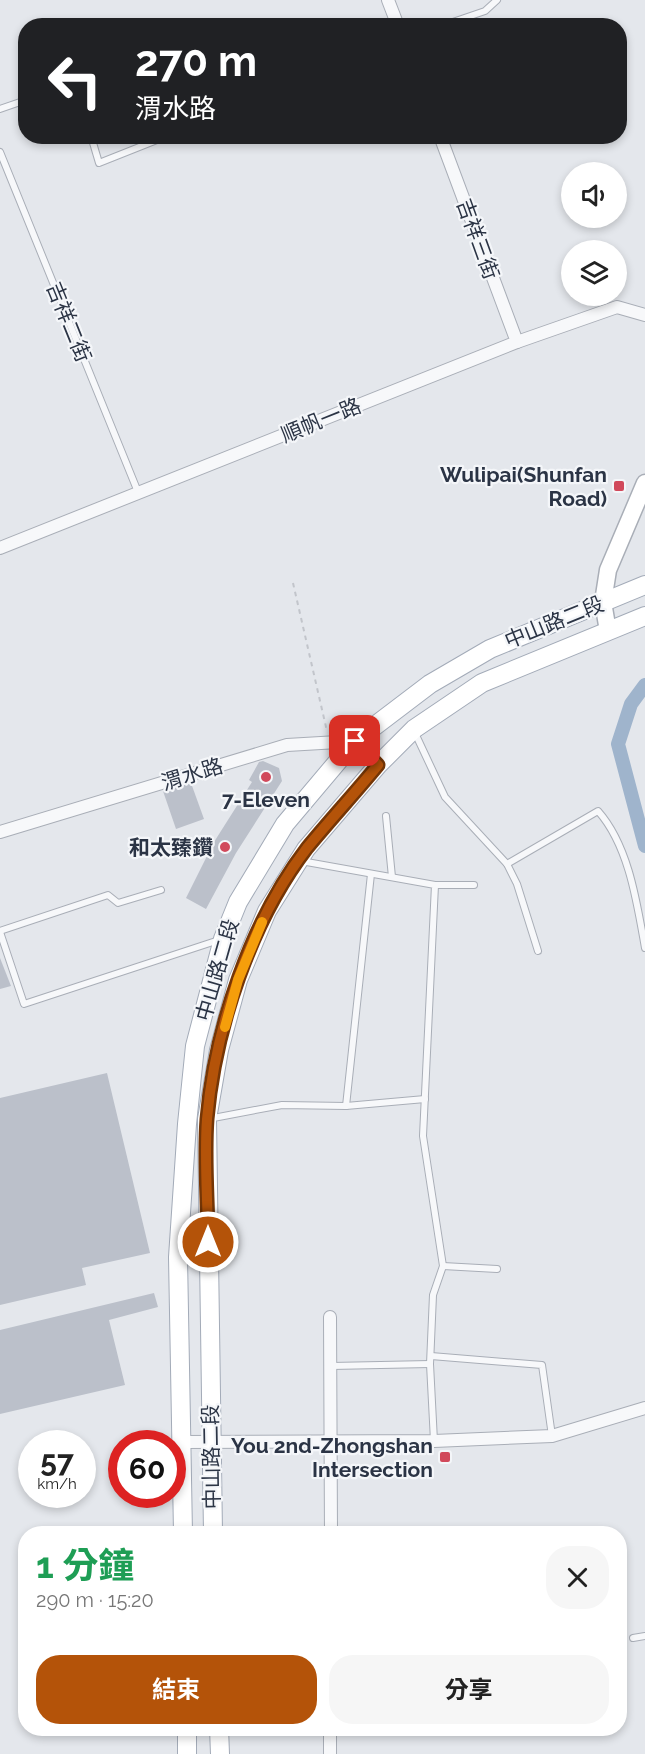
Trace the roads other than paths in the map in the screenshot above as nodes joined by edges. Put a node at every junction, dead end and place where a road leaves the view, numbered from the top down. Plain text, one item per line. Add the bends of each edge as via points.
1 (388, 0) edge
2 (497, 0) edge
3 (395, 18) edge
4 (464, 18) edge
5 (18, 103) edge
6 (0, 109) edge
7 (93, 144) edge
8 (147, 144) edge
9 (443, 144) edge
10 (0, 152) edge
11 (645, 315) edge
12 (517, 342) junction
13 (645, 483) edge
14 (138, 492) junction
15 (0, 548) edge
16 (645, 585) edge
17 (603, 602) junction
18 (645, 616) edge
19 (608, 631) junction
20 (414, 729) junction
21 (355, 741) junction
22 (378, 765) junction
23 (386, 816) dead end
24 (0, 832) edge
25 (299, 861) junction
26 (507, 864) junction
27 (371, 874) junction
28 (392, 878) junction
29 (435, 885) junction
30 (474, 885) dead end
31 (161, 890) dead end
32 (0, 932) edge
33 (224, 939) junction
34 (645, 948) edge
35 (538, 951) dead end
36 (425, 1099) junction
37 (346, 1106) junction
38 (207, 1119) junction
39 (443, 1266) junction
40 (496, 1269) dead end
41 (330, 1317) dead end
42 (430, 1356) junction
43 (430, 1364) junction
44 (330, 1366) junction
45 (645, 1408) edge
46 (181, 1430) edge
47 (552, 1436) junction
48 (210, 1441) junction
49 (329, 1441) junction
50 (434, 1441) junction
51 (186, 1442) edge
52 (182, 1508) edge
53 (183, 1526) edge
54 (213, 1526) edge
55 (331, 1526) edge
56 (645, 1636) edge
57 (633, 1638) dead end
58 (187, 1736) edge
59 (219, 1736) edge
60 (330, 1736) edge
61 (187, 1754) edge
62 (220, 1754) edge
63 (330, 1754) edge

1 - 3 street
2 - 4 lane via 485,11
5 - 6 lane
7 - 8 lane via 99,163
9 - 12 street, 吉祥三街
10 - 14 lane, 吉祥二街
11 - 12 street, 順帆一路 via 617,307
12 - 14 street, 順帆一路
13 - 17 street via 608,570
14 - 15 street, 順帆一路
16 - 17 main road, 中山路二段
17 - 19 street
17 - 21 main road, 中山路二段 via 490,649 430,684
18 - 19 main road, 中山路二段
19 - 20 main road, 中山路二段 via 482,683
20 - 22 main road, 中山路二段
20 - 26 lane via 445,797
21 - 22 street
21 - 24 street, 渭水路 via 287,745
21 - 33 main road, 中山路二段 via 285,824 238,902
22 - 25 main road, 中山路二段
23 - 28 lane
25 - 27 lane
25 - 38 main road, 中山路二段 via 267,911 238,980 219,1050
26 - 34 lane via 598,811 613,828 618,841
26 - 35 lane
27 - 28 lane
27 - 37 lane
28 - 29 lane
29 - 30 lane
29 - 36 lane
31 - 32 lane via 118,903 108,895
32 - 33 lane via 24,1005
33 - 46 main road, 中山路二段 via 195,1046 187,1124 178,1257
36 - 37 lane
36 - 39 lane via 423,1136
37 - 38 lane via 282,1105
38 - 48 main road, 中山路二段
39 - 40 lane
39 - 42 lane via 433,1295
41 - 44 street
42 - 43 lane
42 - 47 lane via 542,1365
43 - 44 lane
43 - 50 lane
44 - 49 street
45 - 47 street
47 - 50 street
48 - 49 street
48 - 51 street
48 - 54 main road, 中山路二段
49 - 50 street
49 - 55 street
52 - 53 main road, 中山路二段
56 - 57 lane
58 - 61 main road
59 - 62 main road
60 - 63 street

